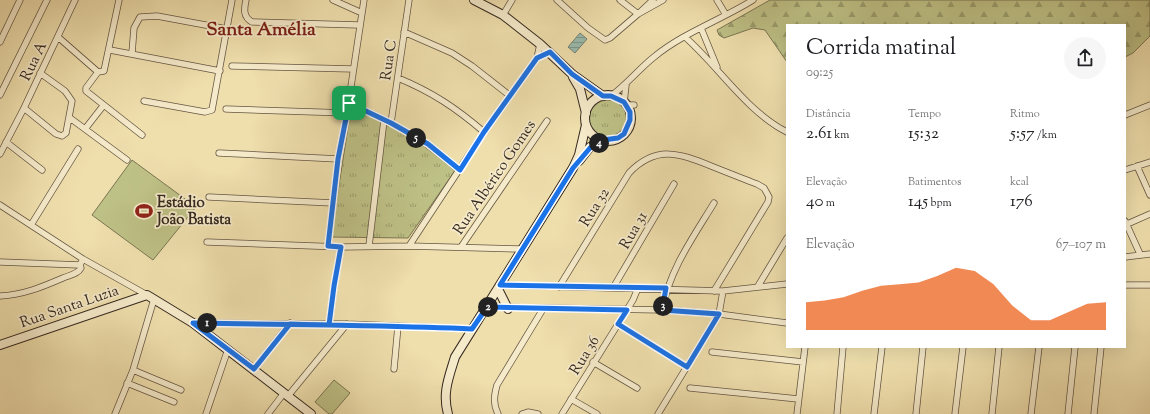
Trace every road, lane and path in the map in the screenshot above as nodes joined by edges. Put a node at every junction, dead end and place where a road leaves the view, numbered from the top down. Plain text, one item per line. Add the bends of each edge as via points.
1 (20, 0) edge
2 (47, 0) edge
3 (75, 0) edge
4 (119, 0) edge
5 (232, 0) edge
6 (246, 0) edge
7 (333, 0) edge
8 (364, 0) edge
9 (408, 0) edge
10 (474, 0) edge
11 (512, 0) edge
12 (557, 0) edge
13 (620, 0) edge
14 (653, 0) edge
15 (663, 0) edge
16 (717, 0) edge
17 (753, 0) edge
18 (362, 12) junction
19 (638, 14) junction
20 (502, 15) junction
21 (726, 15) junction
22 (359, 24) junction
23 (0, 27) edge
24 (701, 28) junction
25 (7, 29) junction
26 (227, 29) junction
27 (404, 32) junction
28 (58, 37) junction
29 (685, 37) junction
30 (0, 42) edge
31 (540, 44) junction
32 (110, 50) junction
33 (550, 52) junction
34 (132, 53) junction
35 (537, 58) junction
36 (232, 66) dead end
37 (353, 69) junction
38 (718, 69) junction
39 (220, 71) junction
40 (40, 72) junction
41 (101, 72) junction
42 (572, 74) junction
43 (398, 78) junction
44 (626, 86) junction
45 (0, 95) edge
46 (509, 95) junction
47 (607, 96) junction
48 (144, 101) dead end
49 (349, 103) junction
50 (628, 104) junction
51 (1150, 105) edge
52 (103, 106) junction
53 (24, 108) junction
54 (226, 109) dead end
55 (347, 113) junction
56 (586, 113) junction
57 (1126, 115) edge
58 (70, 118) junction
59 (384, 120) junction
60 (547, 121) dead end
61 (391, 123) junction
62 (586, 125) junction
63 (85, 129) junction
64 (484, 132) junction
65 (786, 132) edge
66 (142, 135) dead end
67 (603, 140) junction
68 (6, 142) junction
69 (78, 149) dead end
70 (219, 153) dead end
71 (0, 154) edge
72 (338, 159) junction
73 (127, 160) dead end
74 (1150, 162) edge
75 (1137, 166) junction
76 (573, 168) junction
77 (42, 170) dead end
78 (460, 170) junction
79 (1126, 170) edge
80 (674, 184) dead end
81 (1150, 195) edge
82 (209, 197) dead end
83 (332, 203) junction
84 (714, 203) dead end
85 (0, 205) edge
86 (1150, 214) edge
87 (1126, 224) edge
88 (31, 225) junction
89 (786, 240) edge
90 (206, 242) dead end
91 (328, 246) junction
92 (368, 246) junction
93 (409, 246) junction
94 (461, 246) junction
95 (341, 247) junction
96 (522, 249) junction
97 (1140, 254) junction
98 (1150, 254) edge
99 (1126, 257) edge
100 (83, 259) junction
101 (0, 262) edge
102 (80, 265) junction
103 (786, 284) edge
104 (1126, 285) edge
105 (1150, 285) edge
106 (758, 286) junction
107 (499, 287) junction
108 (559, 287) junction
109 (613, 288) junction
110 (638, 288) junction
111 (666, 288) junction
112 (714, 291) junction
113 (723, 291) junction
114 (0, 296) edge
115 (150, 297) junction
116 (487, 307) junction
117 (508, 309) junction
118 (543, 309) junction
119 (627, 310) junction
120 (662, 310) junction
121 (719, 314) junction
122 (193, 323) junction
123 (786, 323) edge
124 (290, 324) junction
125 (347, 324) junction
126 (618, 324) junction
127 (329, 325) junction
128 (398, 326) junction
129 (472, 329) junction
130 (0, 345) edge
131 (805, 348) edge
132 (843, 348) edge
133 (882, 348) edge
134 (923, 348) edge
135 (963, 348) edge
136 (999, 348) edge
137 (1039, 348) edge
138 (1075, 348) edge
139 (1101, 348) edge
140 (228, 349) junction
141 (712, 352) dead end
142 (594, 362) junction
143 (803, 362) junction
144 (687, 367) junction
145 (254, 369) junction
146 (394, 369) dead end
147 (133, 370) junction
148 (128, 382) junction
149 (637, 388) dead end
150 (690, 388) dead end
151 (181, 390) dead end
152 (286, 395) junction
153 (572, 399) junction
154 (798, 399) junction
155 (174, 402) dead end
156 (115, 414) edge
157 (206, 414) edge
158 (268, 414) edge
159 (311, 414) edge
160 (448, 414) edge
161 (498, 414) edge
162 (522, 414) edge
163 (538, 414) edge
164 (562, 414) edge
165 (597, 414) edge
166 (658, 414) edge
167 (797, 414) edge
168 (837, 414) edge
169 (874, 414) edge
170 (916, 414) edge
171 (955, 414) edge
172 (992, 414) edge
173 (1031, 414) edge
174 (1068, 414) edge
175 (1094, 414) edge

1 - 25 street
2 - 45 street
3 - 28 street, Rua A
4 - 32 street
5 - 26 street
6 - 22 street via 246,17 252,22
7 - 18 street
8 - 18 street
9 - 27 street, Rua C
10 - 20 street
11 - 20 street
12 - 19 street via 605,40
13 - 19 street
14 - 19 street
15 - 19 street
16 - 21 street
17 - 21 street
18 - 22 street
20 - 31 street
21 - 24 street
22 - 37 street
23 - 25 street
24 - 29 street
24 - 38 street
25 - 30 street
26 - 34 street via 148,15 140,17 134,28
26 - 39 street
27 - 43 street, Rua C
27 - 46 street via 452,53
28 - 40 street, Rua A
28 - 41 street
29 - 38 street
29 - 44 street via 654,57
31 - 33 street
31 - 35 street
32 - 34 street
32 - 41 street
33 - 35 street
33 - 42 street
34 - 39 street
35 - 46 street
36 - 37 street
37 - 49 street
38 - 65 street via 760,114
39 - 48 street via 212,110 205,112
40 - 53 street, Rua A
40 - 58 street via 65,91 72,101
41 - 52 street via 86,91
42 - 47 street
42 - 56 street via 580,89
43 - 61 street, Rua C
43 - 64 street via 442,99
44 - 47 street
44 - 50 street
46 - 64 street
47 - 50 street
47 - 56 street via 592,102
49 - 55 street
49 - 59 street
50 - 67 street via 629,127 618,138
51 - 57 street
52 - 63 street
52 - 66 street
53 - 58 street via 62,136 66,133
53 - 68 street, Rua A
54 - 55 street
55 - 72 street
56 - 62 street
58 - 63 street
59 - 61 street
59 - 92 street
60 - 94 street, Rua Albérico Gomes
61 - 78 street via 428,144
62 - 67 street via 592,135
62 - 76 street
63 - 73 street
64 - 78 street
67 - 76 street via 590,148
68 - 71 street, Rua A
68 - 77 street
69 - 88 street
70 - 72 street
72 - 83 street
74 - 75 street
75 - 79 street
75 - 81 street
76 - 96 street
78 - 93 street
80 - 109 street, Rua 31
82 - 83 street
83 - 91 street
84 - 111 street via 676,266
85 - 88 street
86 - 87 street
87 - 97 street
88 - 100 street
89 - 106 street
90 - 91 street
91 - 95 street
92 - 93 street
92 - 95 street
93 - 94 street
94 - 96 street
95 - 127 street
96 - 107 street
97 - 98 street
97 - 99 street
100 - 102 street
100 - 115 street
101 - 102 street
102 - 114 street via 77,273 46,287
103 - 106 street
104 - 105 street
106 - 113 street
107 - 108 street
107 - 116 street
107 - 117 street
108 - 109 street
108 - 112 street, Rua 32 via 629,173 638,163 662,153 687,156 764,188 769,197
109 - 110 street
110 - 111 street
110 - 119 street, Rua 36
111 - 112 street
111 - 120 street
112 - 113 street
113 - 121 street
115 - 122 street
115 - 130 street, Rua Santa Luzia
115 - 147 street
116 - 117 street
116 - 129 street
117 - 118 street
118 - 119 street
118 - 161 street via 497,385 494,406
119 - 120 street
119 - 126 street, Rua 36
120 - 121 street
121 - 123 street
121 - 144 street
122 - 124 street
122 - 140 street
124 - 127 street
124 - 145 street
125 - 127 street
125 - 128 street
125 - 152 street
126 - 142 street, Rua 36
126 - 144 street
128 - 129 street
128 - 146 street
129 - 160 street via 455,357 445,389
131 - 143 street
132 - 168 street
133 - 169 street
134 - 170 street
135 - 171 street
136 - 172 street
137 - 173 street
138 - 174 street
139 - 175 street
140 - 145 street
140 - 157 street
141 - 143 street
142 - 149 street
142 - 153 street, Rua 36
143 - 154 street
144 - 166 street
145 - 152 street
147 - 148 street
147 - 151 street
148 - 155 street
148 - 156 street
150 - 154 street
152 - 158 street
152 - 159 street
153 - 164 street, Rua 36
153 - 165 street
154 - 167 street
162 - 163 street

